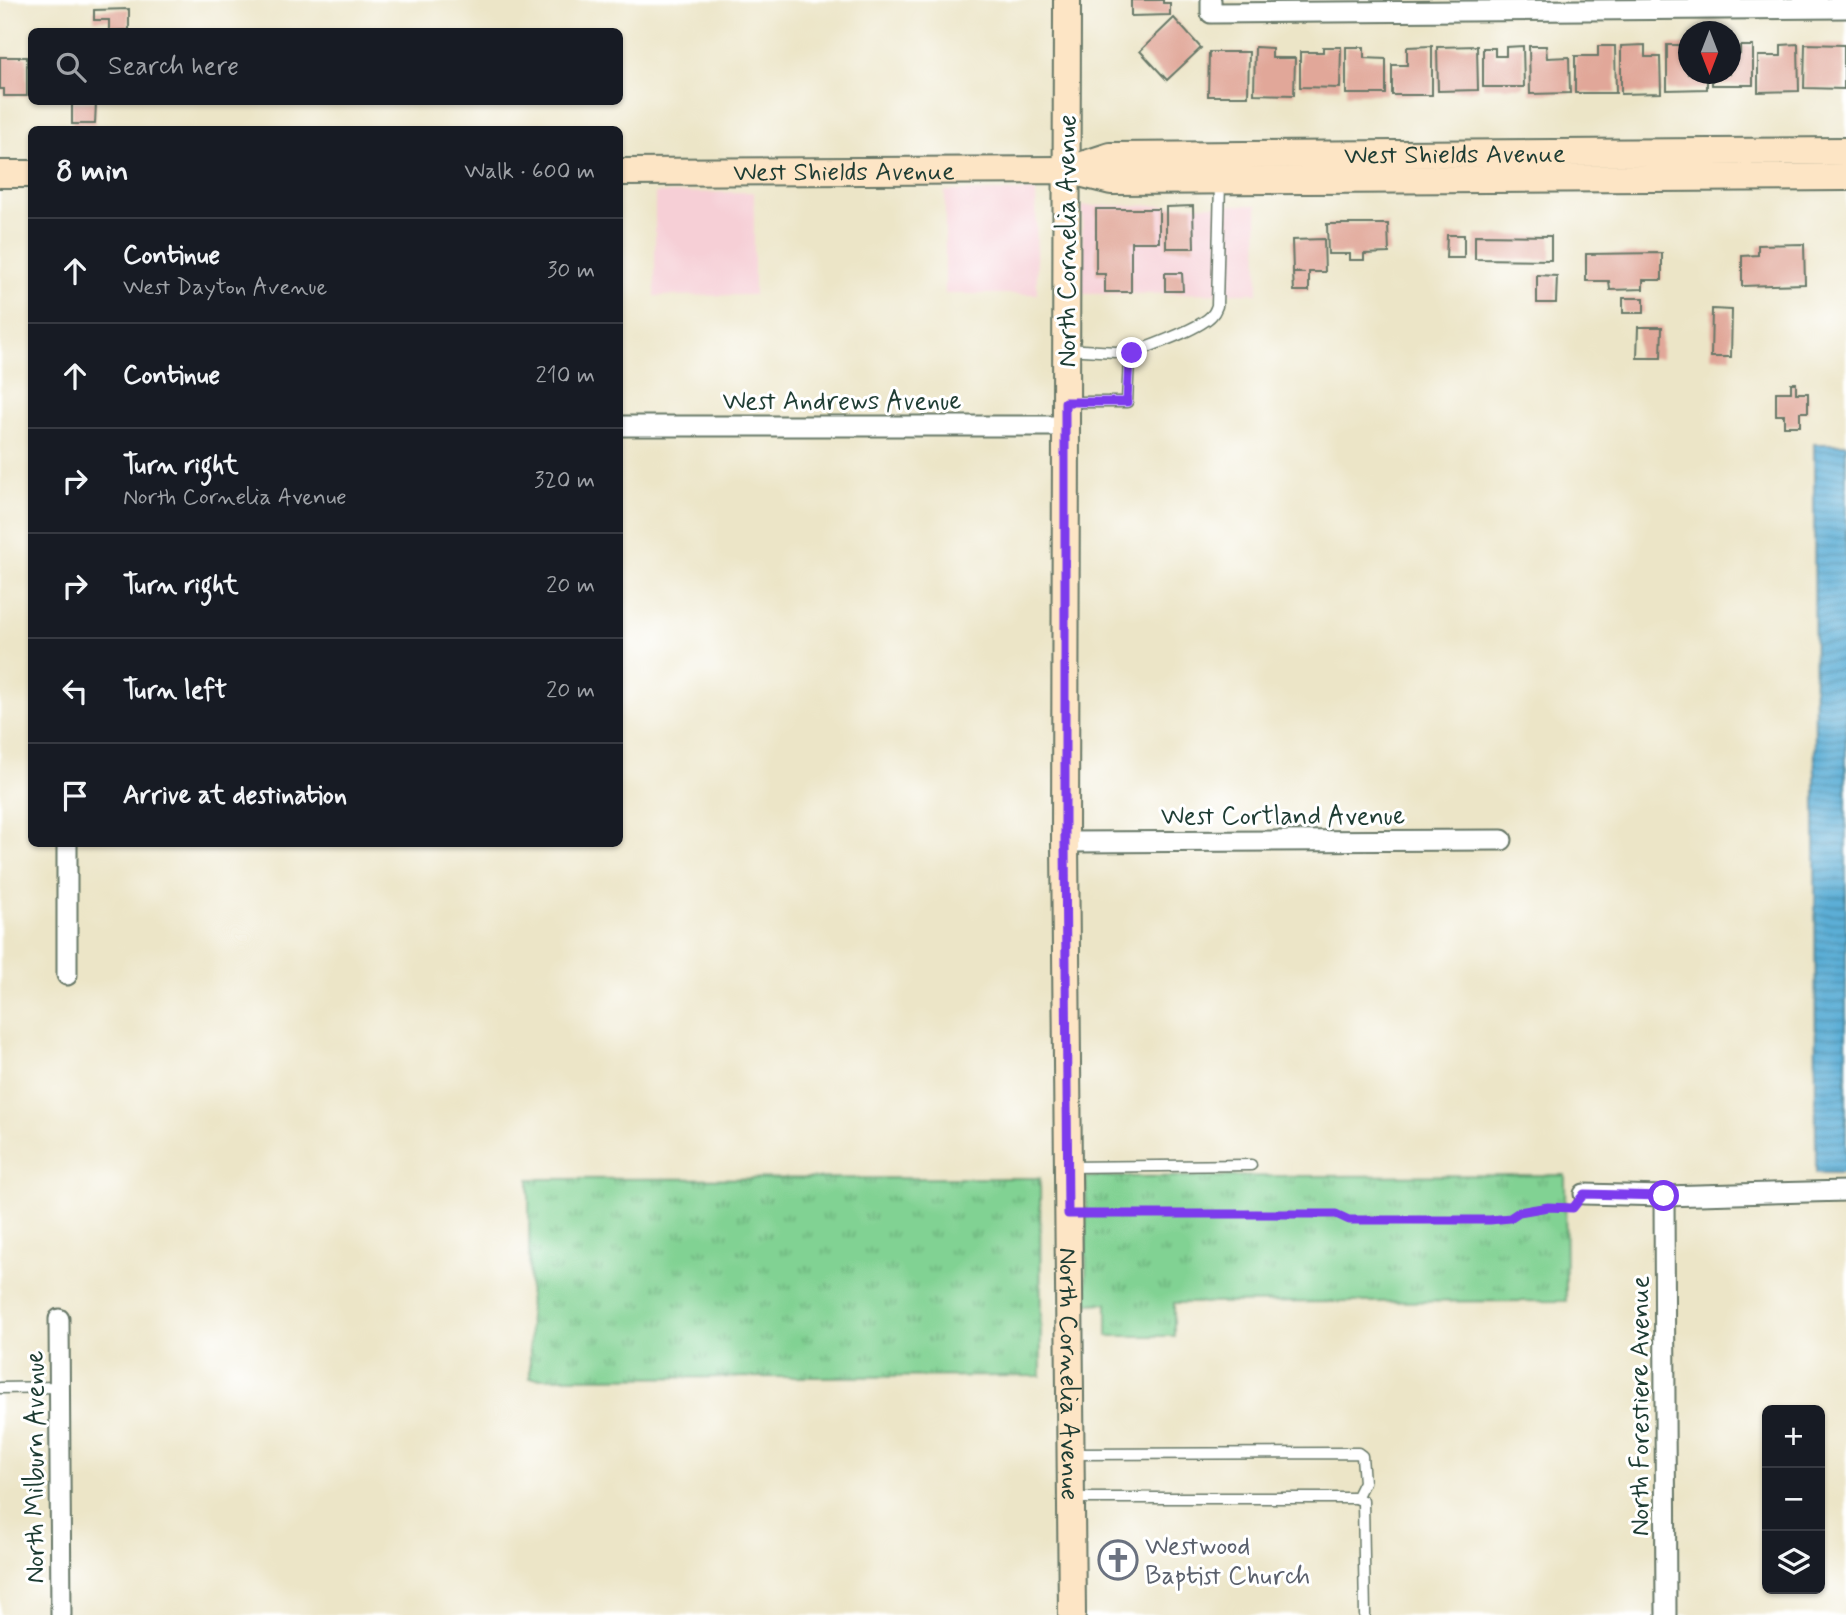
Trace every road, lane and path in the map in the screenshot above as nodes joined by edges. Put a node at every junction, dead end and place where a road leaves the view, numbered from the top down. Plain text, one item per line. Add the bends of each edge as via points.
1 (1067, 0) edge
2 (1211, 7) edge
3 (1846, 8) edge
4 (1846, 151) edge
5 (1067, 170) junction
6 (623, 172) edge
7 (0, 174) edge
8 (28, 174) edge
9 (1846, 177) edge
10 (1220, 181) junction
11 (1066, 349) junction
12 (1132, 353) junction
13 (1065, 414) junction
14 (623, 426) edge
15 (1502, 840) dead end
16 (1065, 842) junction
17 (66, 847) edge
18 (67, 975) dead end
19 (1251, 1166) dead end
20 (1068, 1167) junction
21 (1846, 1191) edge
22 (1584, 1194) joint
23 (1664, 1196) junction
24 (1068, 1214) junction
25 (59, 1319) dead end
26 (60, 1387) junction
27 (0, 1388) edge
28 (1070, 1454) junction
29 (1071, 1498) junction
30 (1356, 1498) junction
31 (61, 1615) edge
32 (1072, 1615) edge
33 (1365, 1615) edge
34 (1666, 1615) edge

1 - 5 street, North Cornelia Avenue
2 - 3 street
4 - 5 street, West Shields Avenue via 1110,156
5 - 6 street, West Shields Avenue
5 - 10 street, West Shields Avenue via 1111,181
5 - 11 street, North Cornelia Avenue
7 - 8 street
9 - 10 street, West Shields Avenue
10 - 12 lane via 1217,306 1213,314 1176,336
11 - 12 lane
11 - 13 street, North Cornelia Avenue
12 - 13 lane via 1127,402
13 - 14 street, West Andrews Avenue
13 - 16 street, North Cornelia Avenue
15 - 16 street, West Cortland Avenue
16 - 20 street, North Cornelia Avenue
17 - 18 street
19 - 20 lane
20 - 24 street, North Cornelia Avenue
21 - 23 street
22 - 23 street
22 - 24 path via 1573,1208 1548,1207 1490,1220 1349,1220 1336,1214 1308,1213
23 - 34 street, North Forestiere Avenue
24 - 28 street, North Cornelia Avenue
25 - 26 street, North Milburn Avenue
26 - 27 lane
26 - 31 street, North Milburn Avenue
28 - 29 street, North Cornelia Avenue
28 - 30 lane via 1359,1453 1364,1482
29 - 30 lane
29 - 32 street, North Cornelia Avenue
30 - 33 lane via 1363,1501

